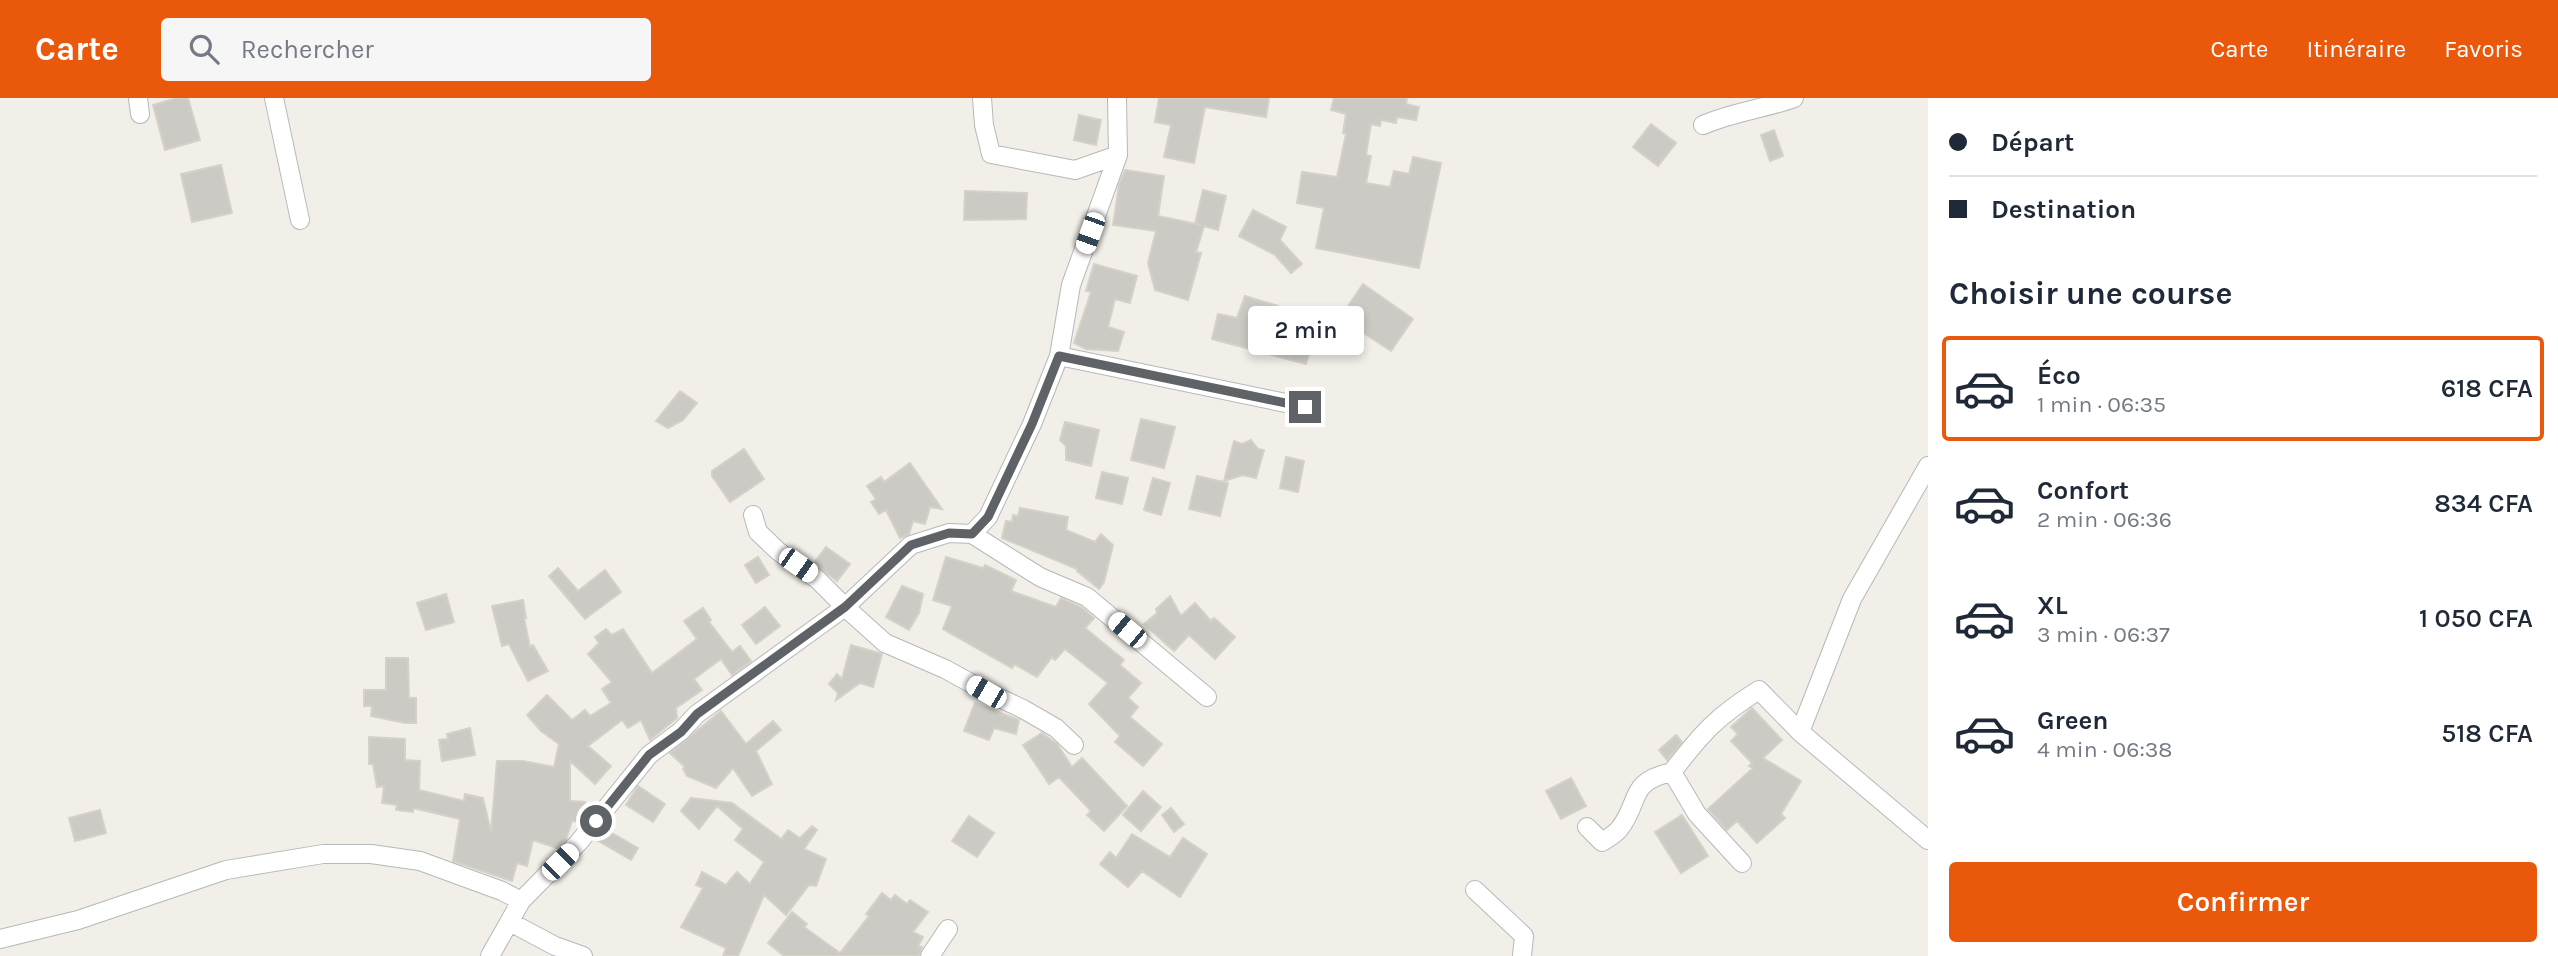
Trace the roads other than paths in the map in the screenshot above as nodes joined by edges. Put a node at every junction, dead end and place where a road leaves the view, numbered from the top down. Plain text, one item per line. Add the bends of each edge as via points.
1 (274, 98) edge
2 (982, 98) edge
3 (1118, 98) edge
4 (1794, 98) edge
5 (1703, 125) dead end
6 (1118, 155) junction
7 (300, 220) dead end
8 (1059, 356) junction
9 (1305, 407) dead end
10 (1928, 466) edge
11 (753, 514) dead end
12 (972, 534) junction
13 (845, 607) junction
14 (1207, 697) dead end
15 (1800, 732) junction
16 (1074, 745) dead end
17 (1672, 772) junction
18 (1587, 827) dead end
19 (1928, 840) edge
20 (1742, 863) dead end
21 (1475, 890) dead end
22 (521, 901) junction
23 (510, 922) junction
24 (948, 929) dead end
25 (0, 939) edge
26 (490, 956) edge
27 (583, 956) edge
28 (930, 956) edge
29 (1522, 956) edge

1 - 7 street
2 - 6 street via 991,154 1075,170
3 - 6 street
4 - 5 street
6 - 8 street via 1072,285
8 - 9 street
8 - 12 street via 988,517
10 - 15 street via 1852,599
11 - 13 street via 758,532
12 - 13 street via 949,533 911,545
12 - 14 street via 1040,577 1087,597
13 - 16 street via 885,642 1023,709
13 - 22 street via 697,714 649,755 579,842
15 - 17 street via 1759,690 1703,732
15 - 19 street
17 - 18 street via 1657,775 1636,792 1620,829 1602,842
17 - 20 street via 1697,814
21 - 29 street via 1524,936
22 - 23 street
22 - 25 street via 420,861 323,854 226,870 120,908
23 - 26 street
23 - 27 street
24 - 28 street

